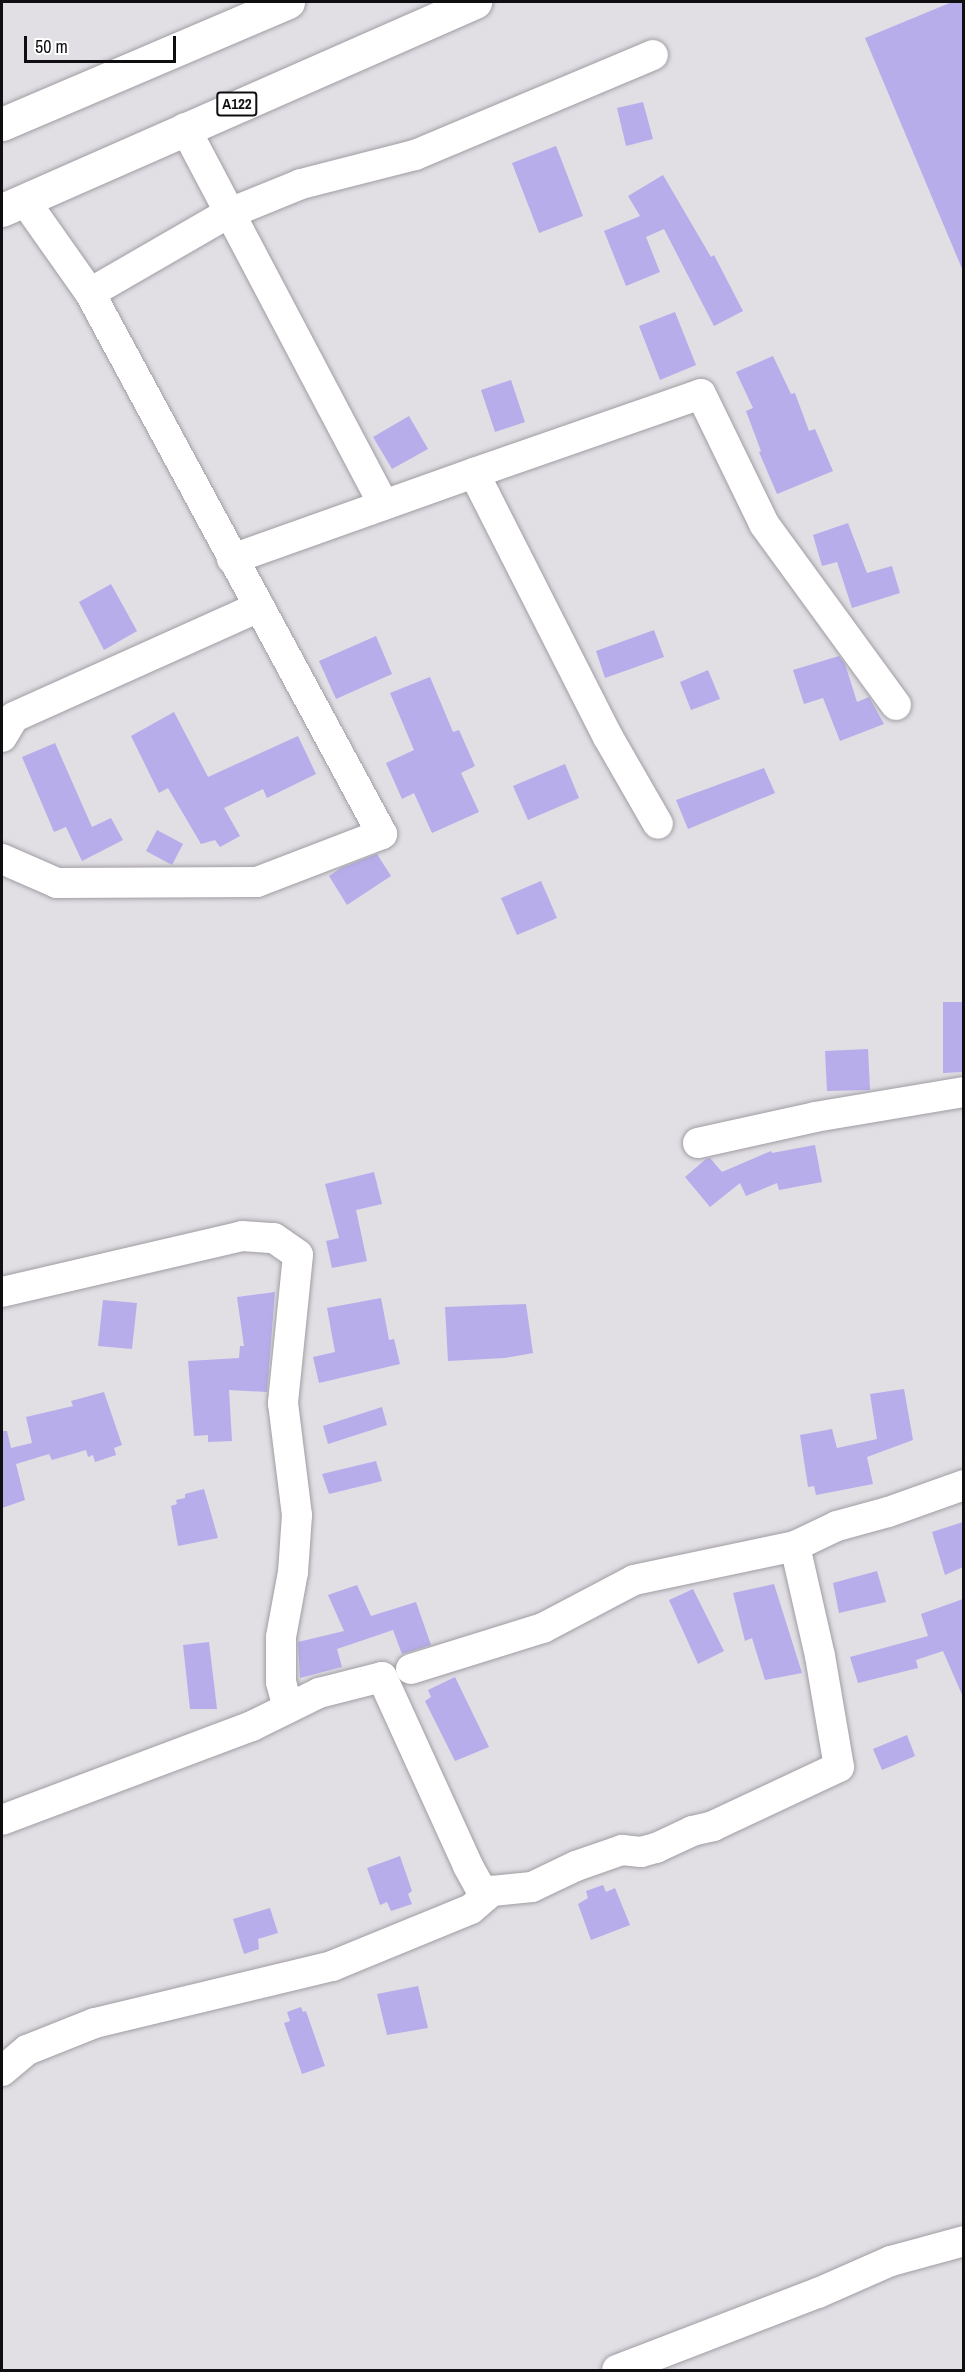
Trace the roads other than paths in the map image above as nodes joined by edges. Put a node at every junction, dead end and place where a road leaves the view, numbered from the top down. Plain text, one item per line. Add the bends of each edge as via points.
1 (288, 2) edge
2 (475, 2) edge
3 (653, 55) dead end
4 (2, 124) edge
5 (185, 128) junction
6 (13, 205) edge
7 (229, 214) junction
8 (90, 293) junction
9 (474, 473) junction
10 (384, 505) junction
11 (232, 559) junction
12 (259, 607) junction
13 (896, 705) dead end
14 (2, 737) edge
15 (658, 824) dead end
16 (2, 859) edge
17 (963, 1092) edge
18 (698, 1143) dead end
19 (2, 1292) edge
20 (963, 1485) edge
21 (795, 1546) junction
22 (411, 1669) dead end
23 (288, 1708) junction
24 (2, 1820) edge
25 (485, 1897) junction
26 (2, 2071) edge
27 (963, 2241) edge
28 (617, 2370) edge

1 - 4 highway
2 - 5 highway, A122
3 - 7 street via 415,155 301,184
5 - 6 highway, A122
5 - 7 street
6 - 8 street
7 - 8 street
7 - 10 street
8 - 11 street
9 - 10 street
9 - 13 street via 701,394 764,524
9 - 15 street via 608,737
10 - 11 street
11 - 12 street
12 - 14 street via 14,717
12 - 16 street via 382,834 257,882 57,883
17 - 18 street
19 - 23 street via 242,1236 274,1238 298,1255 283,1403 297,1515 293,1572 281,1637 281,1682
20 - 21 street via 837,1526
21 - 22 street via 634,1580 543,1628
21 - 25 street via 820,1656 839,1767 656,1848 641,1852 622,1850 532,1887 492,1891
23 - 24 street via 199,1747
23 - 25 street via 320,1693 382,1677
25 - 26 street via 471,1909 333,1966 95,2023 27,2050
27 - 28 street via 891,2262

